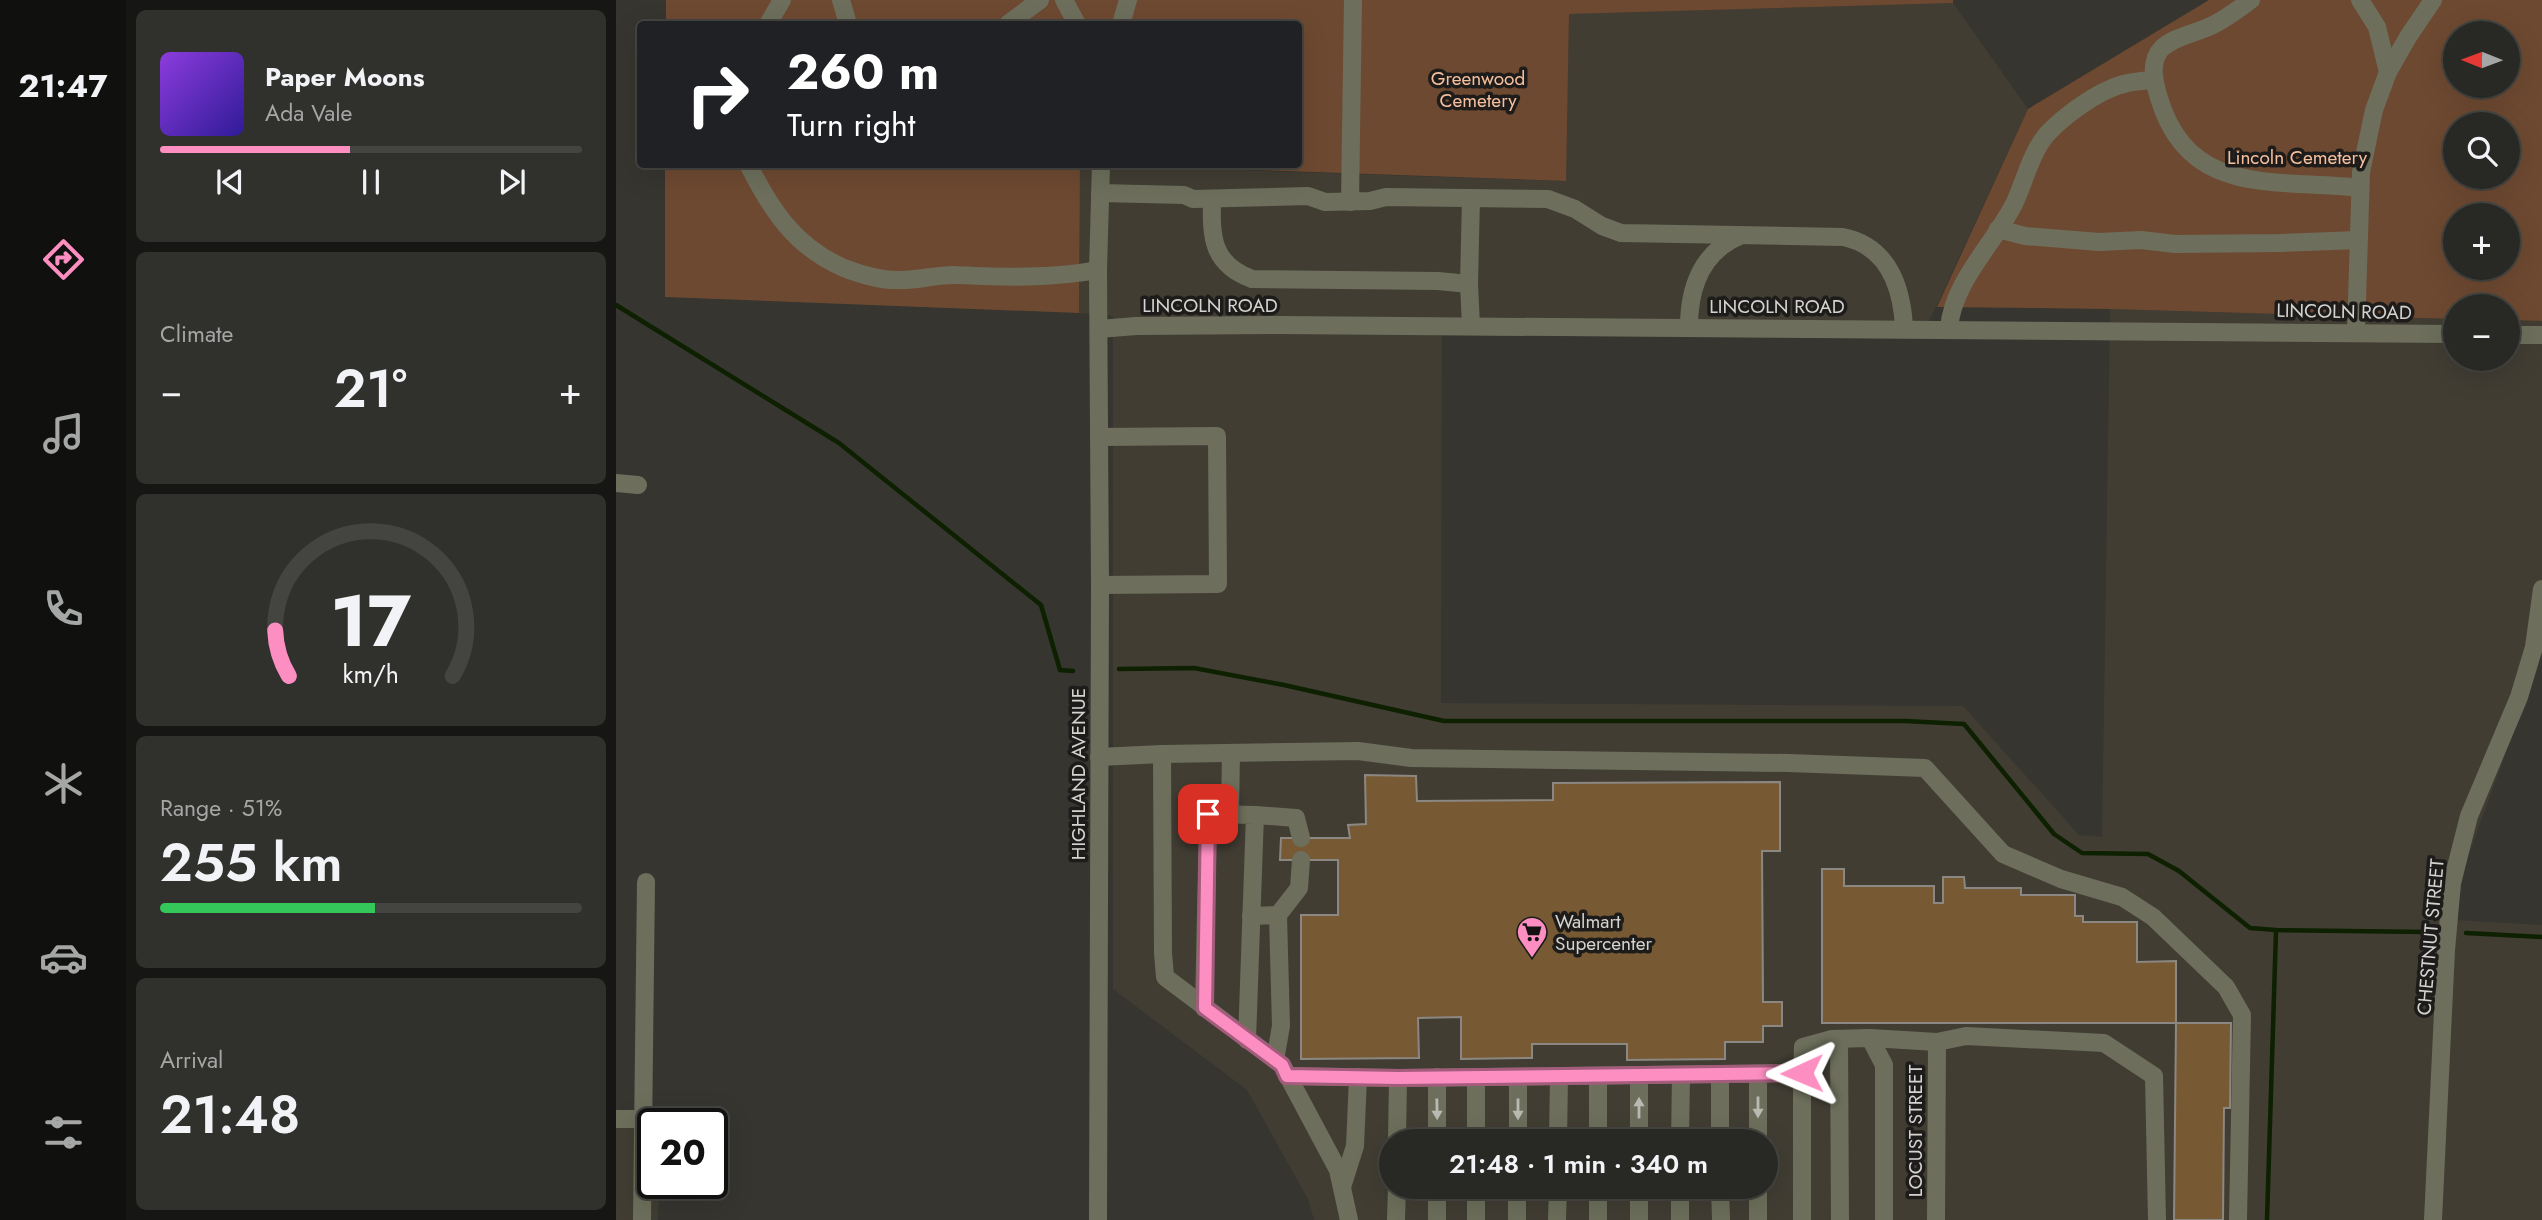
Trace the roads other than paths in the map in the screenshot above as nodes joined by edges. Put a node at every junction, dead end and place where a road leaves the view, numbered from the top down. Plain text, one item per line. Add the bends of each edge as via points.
1 (782, 0) edge
2 (841, 0) edge
3 (1040, 0) edge
4 (1064, 0) edge
5 (1128, 0) edge
6 (1353, 0) edge
7 (2251, 0) edge
8 (2360, 0) edge
9 (2434, 0) edge
10 (770, 21) edge
11 (847, 21) edge
12 (1012, 21) edge
13 (1075, 21) edge
14 (1122, 21) edge
15 (2388, 72) junction
16 (2154, 80) junction
17 (750, 168) edge
18 (1101, 168) edge
19 (2360, 188) junction
20 (1100, 193) junction
21 (1471, 198) junction
22 (1212, 199) junction
23 (1350, 202) junction
24 (1998, 229) junction
25 (1740, 236) junction
26 (2358, 240) junction
27 (1098, 270) junction
28 (1469, 284) junction
29 (1471, 326) junction
30 (1689, 327) junction
31 (1904, 328) junction
32 (1949, 328) junction
33 (1099, 329) junction
34 (2356, 331) junction
35 (2443, 334) edge
36 (2520, 335) edge
37 (2542, 335) edge
38 (1100, 437) junction
39 (616, 483) edge
40 (638, 485) dead end
41 (1100, 585) junction
42 (2542, 589) edge
43 (1231, 753) junction
44 (1162, 754) junction
45 (1099, 757) junction
46 (1230, 814) junction
47 (1255, 815) junction
48 (1301, 838) dead end
49 (1301, 860) dead end
50 (646, 882) dead end
51 (1251, 915) junction
52 (1278, 915) junction
53 (1205, 1008) junction
54 (1870, 1038) junction
55 (1839, 1039) junction
56 (1247, 1040) junction
57 (1937, 1042) junction
58 (1275, 1060) junction
59 (1802, 1073) junction
60 (1758, 1074) junction
61 (1681, 1075) junction
62 (1720, 1075) junction
63 (1287, 1076) junction
64 (1559, 1076) junction
65 (1598, 1076) junction
66 (1639, 1076) junction
67 (1358, 1077) junction
68 (1437, 1077) junction
69 (1476, 1077) junction
70 (1518, 1077) junction
71 (1398, 1078) junction
72 (643, 1108) edge
73 (616, 1119) edge
74 (637, 1119) edge
75 (1397, 1129) edge
76 (1437, 1129) edge
77 (1476, 1129) edge
78 (1518, 1129) edge
79 (1558, 1129) edge
80 (1598, 1129) edge
81 (1639, 1129) edge
82 (1681, 1129) edge
83 (1720, 1129) edge
84 (1758, 1129) edge
85 (1342, 1187) junction
86 (642, 1199) edge
87 (1397, 1199) edge
88 (1437, 1199) edge
89 (1476, 1199) edge
90 (1517, 1199) edge
91 (1558, 1199) edge
92 (1598, 1199) edge
93 (1639, 1199) edge
94 (1680, 1199) edge
95 (1720, 1199) edge
96 (1758, 1199) edge
97 (642, 1220) edge
98 (1098, 1220) edge
99 (1349, 1220) edge
100 (1396, 1220) edge
101 (1437, 1220) edge
102 (1476, 1220) edge
103 (1517, 1220) edge
104 (1557, 1220) edge
105 (1598, 1220) edge
106 (1639, 1220) edge
107 (1680, 1220) edge
108 (1721, 1220) edge
109 (1758, 1220) edge
110 (1802, 1220) edge
111 (1840, 1220) edge
112 (1884, 1220) edge
113 (1936, 1220) edge
114 (2157, 1220) edge
115 (2238, 1220) edge
116 (2433, 1220) edge

1 - 10 street
2 - 11 street
3 - 12 street
4 - 13 street
5 - 14 street
6 - 23 street
7 - 16 street via 2208,27 2163,47 2155,62
8 - 15 street via 2377,27
9 - 15 street
15 - 19 street via 2365,143
16 - 19 street via 2174,132 2200,160 2220,172 2261,182
16 - 24 street via 2099,94 2047,135
17 - 27 street via 788,230 804,246 854,272 901,281 952,275 1065,276
18 - 20 street
19 - 26 street
20 - 22 street
20 - 27 street
21 - 23 street via 1387,197
21 - 25 street via 1548,199 1621,233
21 - 28 street
22 - 23 street via 1308,197
22 - 28 street via 1213,233 1220,256 1239,274 1252,279
24 - 26 street via 2099,242
24 - 32 street via 1957,298
25 - 30 street via 1715,253 1698,276 1689,304
25 - 31 street via 1827,236 1861,243 1883,260 1894,277
26 - 34 street
27 - 33 street
28 - 29 street
29 - 30 street, LINCOLN ROAD
29 - 33 street, LINCOLN ROAD
30 - 31 street, LINCOLN ROAD
31 - 32 street, LINCOLN ROAD
32 - 34 street, LINCOLN ROAD
33 - 38 street, HIGHLAND AVENUE
34 - 35 street, LINCOLN ROAD
36 - 37 street
38 - 41 street, HIGHLAND AVENUE
38 - 41 street via 1217,436 1218,584
39 - 40 street
41 - 45 street, HIGHLAND AVENUE
42 - 116 street, CHESTNUT STREET via 2519,697 2469,816 2452,883
43 - 44 street
43 - 46 street
43 - 115 street via 1358,751 1411,758 1925,768 2003,854 2061,879 2122,897 2153,917 2226,987 2242,1014
44 - 45 street
44 - 53 street via 1165,977
45 - 98 street, HIGHLAND AVENUE
46 - 47 street
46 - 53 street via 1208,814
47 - 48 street via 1296,818
47 - 51 street
49 - 52 street via 1299,888
50 - 72 street
51 - 52 street
51 - 56 street
52 - 58 street via 1281,1026
53 - 56 street
54 - 55 street
54 - 57 street
54 - 112 street via 1884,1065
55 - 59 street via 1802,1048
55 - 111 street
56 - 58 street
57 - 113 street, LOCUST STREET
57 - 114 street via 1966,1036 2104,1043 2154,1076
58 - 63 street
59 - 60 street
59 - 110 street
60 - 62 street
60 -> 84 street
61 - 62 street
61 - 66 street
61 - 82 street
62 - 83 street
63 - 67 street
63 - 85 street via 1338,1170
64 - 65 street
64 - 70 street
64 - 79 street
65 - 66 street
65 - 80 street
81 -> 66 street
67 - 71 street
67 - 85 street via 1355,1146
68 - 69 street
68 - 71 street
68 -> 76 street
69 - 70 street
69 - 77 street
70 -> 78 street
71 - 75 street
73 - 74 street
85 - 99 street
86 - 97 street
87 - 100 street
88 - 101 street
89 - 102 street
90 - 103 street
91 - 104 street
92 - 105 street
93 - 106 street
94 - 107 street
95 - 108 street
96 - 109 street

